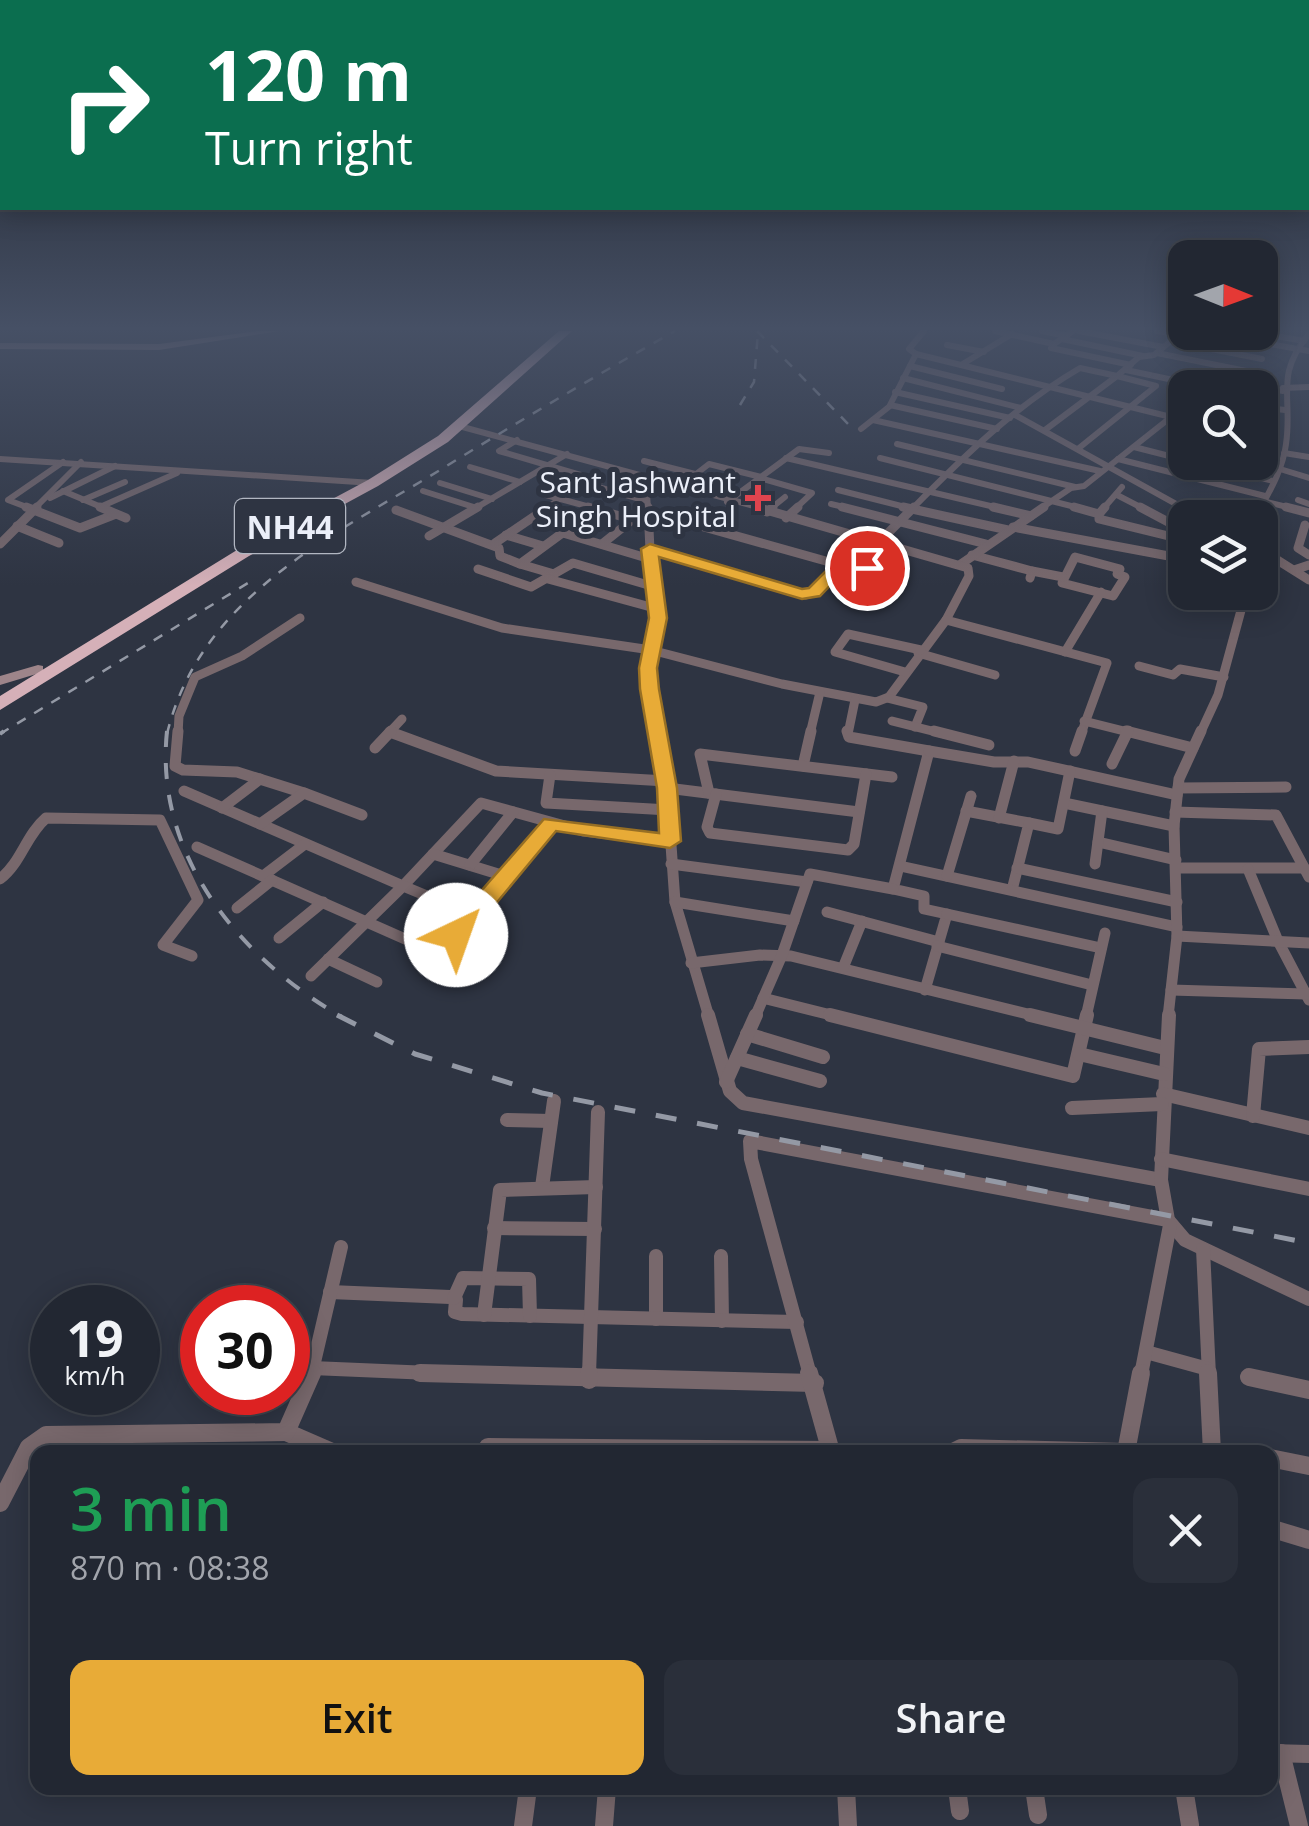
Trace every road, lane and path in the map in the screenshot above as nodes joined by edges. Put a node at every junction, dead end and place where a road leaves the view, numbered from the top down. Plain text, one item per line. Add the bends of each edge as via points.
1 (458, 416) edge
2 (469, 416) edge
3 (878, 416) edge
4 (938, 416) edge
5 (1013, 416) edge
6 (1020, 416) edge
7 (1064, 416) edge
8 (1118, 416) edge
9 (1286, 416) edge
10 (873, 420) junction
11 (1168, 420) edge
12 (459, 426) junction
13 (861, 429) dead end
14 (997, 429) junction
15 (1045, 430) junction
16 (517, 440) junction
17 (897, 444) dead end
18 (979, 444) junction
19 (1134, 447) junction
20 (1079, 448) junction
21 (829, 453) dead end
22 (568, 454) junction
23 (938, 454) junction
24 (1284, 454) junction
25 (1168, 456) edge
26 (1309, 457) edge
27 (786, 458) junction
28 (880, 458) dead end
29 (0, 459) edge
30 (1118, 459) junction
31 (964, 460) junction
32 (644, 461) dead end
33 (63, 462) junction
34 (81, 462) junction
35 (118, 465) junction
36 (549, 465) junction
37 (470, 467) dead end
38 (1104, 468) junction
39 (1280, 468) junction
40 (921, 469) junction
41 (181, 471) junction
42 (696, 474) junction
43 (948, 476) junction
44 (727, 477) dead end
45 (760, 478) junction
46 (1309, 478) edge
47 (646, 479) junction
48 (1268, 480) edge
49 (367, 481) junction
50 (1273, 481) junction
51 (125, 482) dead end
52 (520, 482) junction
53 (440, 483) dead end
54 (1074, 487) junction
55 (678, 488) junction
56 (838, 490) dead end
57 (63, 491) junction
58 (423, 491) dead end
59 (931, 492) junction
60 (546, 495) dead end
61 (703, 495) junction
62 (785, 497) dead end
63 (1264, 498) junction
64 (492, 499) junction
65 (560, 499) junction
66 (83, 500) junction
67 (1298, 500) dead end
68 (1168, 501) edge
69 (726, 502) junction
70 (1051, 502) junction
71 (831, 504) dead end
72 (38, 506) junction
73 (647, 506) junction
74 (100, 507) junction
75 (477, 508) junction
76 (595, 509) junction
77 (912, 509) junction
78 (396, 510) dead end
79 (766, 512) junction
80 (1149, 512) junction
81 (116, 514) junction
82 (1098, 514) junction
83 (1308, 515) edge
84 (1032, 516) junction
85 (126, 518) dead end
86 (786, 518) junction
87 (632, 520) junction
88 (899, 522) junction
89 (1168, 522) edge
90 (648, 524) junction
91 (18, 526) junction
92 (1136, 527) junction
93 (442, 528) junction
94 (1010, 528) junction
95 (562, 532) junction
96 (506, 535) junction
97 (1168, 535) edge
98 (430, 536) dead end
99 (866, 539) junction
100 (879, 542) junction
101 (60, 543) dead end
102 (495, 543) dead end
103 (0, 544) edge
104 (602, 544) junction
105 (986, 544) junction
106 (543, 546) junction
107 (650, 554) junction
108 (972, 555) junction
109 (1309, 555) edge
110 (1168, 556) edge
111 (1278, 560) edge
112 (520, 564) junction
113 (842, 564) junction
114 (960, 564) junction
115 (1309, 565) edge
116 (478, 569) dead end
117 (1294, 570) junction
118 (891, 575) dead end
119 (551, 576) junction
120 (1062, 577) junction
121 (1309, 580) edge
122 (356, 582) dead end
123 (655, 587) junction
124 (1100, 592) junction
125 (658, 609) junction
126 (1241, 610) edge
127 (300, 618) dead end
128 (946, 620) junction
129 (651, 650) junction
130 (919, 652) junction
131 (1065, 652) junction
132 (1139, 666) dead end
133 (38, 669) junction
134 (904, 672) junction
135 (995, 675) dead end
136 (1224, 676) junction
137 (0, 681) edge
138 (0, 692) edge
139 (820, 692) junction
140 (887, 698) junction
141 (855, 700) junction
142 (0, 704) edge
143 (402, 719) dead end
144 (892, 721) dead end
145 (1084, 722) junction
146 (915, 727) junction
147 (1128, 731) junction
148 (390, 732) junction
149 (989, 745) dead end
150 (374, 748) dead end
151 (1194, 748) junction
152 (928, 751) junction
153 (1075, 751) dead end
154 (1014, 761) junction
155 (1112, 764) dead end
156 (803, 766) junction
157 (1070, 771) junction
158 (866, 774) junction
159 (550, 775) junction
160 (892, 777) dead end
161 (260, 779) junction
162 (666, 785) junction
163 (1286, 787) dead end
164 (1178, 791) junction
165 (184, 792) dead end
166 (304, 793) junction
167 (713, 794) junction
168 (971, 796) dead end
169 (1064, 803) junction
170 (222, 808) junction
171 (668, 810) junction
172 (966, 811) junction
173 (1102, 811) junction
174 (513, 812) junction
175 (860, 812) junction
176 (362, 815) dead end
177 (999, 818) junction
178 (1175, 819) junction
179 (1029, 823) junction
180 (260, 824) junction
181 (551, 824) junction
182 (670, 841) junction
183 (1098, 842) junction
184 (305, 844) junction
185 (197, 846) dead end
186 (433, 854) junction
187 (671, 864) junction
188 (1096, 864) dead end
189 (1176, 864) junction
190 (470, 865) junction
191 (900, 866) junction
192 (1017, 868) junction
193 (1248, 868) junction
194 (1307, 872) edge
195 (947, 876) junction
196 (268, 878) junction
197 (508, 878) junction
198 (0, 879) edge
199 (807, 882) junction
200 (403, 886) junction
201 (893, 888) junction
202 (1012, 890) junction
203 (322, 902) junction
204 (675, 902) junction
205 (1176, 902) junction
206 (237, 908) dead end
207 (828, 912) dead end
208 (948, 914) junction
209 (474, 916) junction
210 (794, 920) junction
211 (862, 921) junction
212 (366, 922) junction
213 (1105, 932) dead end
214 (1177, 932) junction
215 (279, 938) dead end
216 (1278, 941) junction
217 (1309, 943) edge
218 (938, 944) junction
219 (1101, 948) junction
220 (438, 954) junction
221 (782, 954) junction
222 (192, 956) dead end
223 (328, 959) junction
224 (691, 963) junction
225 (428, 966) dead end
226 (842, 968) junction
227 (311, 976) dead end
228 (377, 982) dead end
229 (1092, 985) junction
230 (925, 990) junction
231 (1171, 990) junction
232 (1308, 997) edge
233 (764, 998) junction
234 (1085, 1029) junction
235 (747, 1034) junction
236 (1309, 1047) edge
237 (1165, 1048) junction
238 (1079, 1054) junction
239 (823, 1057) dead end
240 (737, 1058) junction
241 (1164, 1074) junction
242 (820, 1081) dead end
243 (726, 1082) junction
244 (1162, 1099) junction
245 (554, 1100) dead end
246 (1072, 1108) dead end
247 (598, 1112) dead end
248 (1254, 1116) junction
249 (507, 1120) dead end
250 (551, 1121) junction
251 (1309, 1128) edge
252 (1162, 1160) junction
253 (1161, 1180) junction
254 (542, 1187) junction
255 (596, 1188) junction
256 (1309, 1189) edge
257 (1169, 1222) junction
258 (494, 1228) junction
259 (594, 1229) junction
260 (342, 1247) dead end
261 (1203, 1248) junction
262 (656, 1256) dead end
263 (721, 1256) dead end
264 (488, 1278) junction
265 (330, 1292) junction
266 (454, 1298) junction
267 (1309, 1299) edge
268 (484, 1315) junction
269 (530, 1316) junction
270 (591, 1318) junction
271 (656, 1319) junction
272 (722, 1320) junction
273 (798, 1322) junction
274 (1146, 1352) junction
275 (312, 1368) junction
276 (1208, 1369) junction
277 (1250, 1377) dead end
278 (588, 1380) junction
279 (815, 1383) junction
280 (1309, 1390) edge
281 (286, 1432) junction
282 (32, 1445) edge
283 (313, 1445) edge
284 (830, 1445) edge
285 (1126, 1445) edge
286 (1212, 1445) edge
287 (30, 1447) edge
288 (1278, 1460) edge
289 (1309, 1466) edge
290 (0, 1502) edge
291 (1278, 1530) edge
292 (1309, 1540) edge
293 (1278, 1753) edge
294 (1309, 1754) edge
295 (1278, 1762) edge
296 (527, 1795) edge
297 (606, 1795) edge
298 (846, 1795) edge
299 (959, 1795) edge
300 (1035, 1795) edge
301 (1185, 1795) edge
302 (960, 1811) dead end
303 (1038, 1815) dead end
304 (1190, 1825) edge
305 (522, 1826) edge
306 (604, 1826) edge
307 (848, 1826) edge
308 (1299, 1826) edge

1 - 49 highway, NH44
2 - 12 highway, NH44
3 - 10 street
4 - 14 street
5 - 14 street
6 - 15 street
7 - 15 street
8 - 20 street
9 - 24 street
10 - 13 street
10 - 18 street
11 - 19 street
12 - 16 street
12 - 49 highway, NH44
14 - 18 street
15 - 20 street
16 - 22 street
16 - 36 street via 499,451
17 - 23 street
18 - 31 street
18 - 38 street
19 - 25 street
19 - 30 street
20 - 38 street
21 - 27 street via 804,447
22 - 36 street
22 - 47 street
23 - 31 street
23 - 40 street
24 - 26 street
24 - 39 street
27 - 45 street
27 - 59 street
28 - 40 street
29 - 33 street
30 - 38 street
30 - 63 street
31 - 43 street
31 - 54 street
32 - 42 street
33 - 34 street
33 - 72 street via 8,500
34 - 35 street
34 - 72 street
35 - 41 street
35 - 57 street
36 - 52 street
36 - 73 street
37 - 52 street
38 - 54 street
38 - 68 street
39 - 46 street
39 - 50 street
40 - 43 street
41 - 49 street
41 - 74 street
42 - 45 street via 712,464
42 - 55 street
43 - 59 street
43 - 70 street
44 - 61 street
45 - 69 street
45 - 86 street via 812,493
47 - 55 street
47 - 73 street
48 - 50 street
49 - 133 highway, NH44 via 259,534
49 - 142 highway, NH44
50 - 63 street
51 - 66 street
52 - 64 street
53 - 64 street
54 - 70 street
55 - 61 street
56 - 77 street
57 - 66 street
57 - 72 street
58 - 75 street
59 - 77 street
59 - 84 street
60 - 65 street
61 - 69 street
62 - 79 street
63 - 83 street
64 - 75 street
65 - 76 street
65 - 96 street
66 - 74 street
67 - 83 street
69 - 79 street
70 - 82 street
70 - 84 street
71 - 88 street
72 - 81 street via 82,528
72 - 91 street
73 - 90 street
73 - 113 street
74 - 81 street
75 - 93 street
76 - 87 street
76 - 95 street
77 - 88 street
77 - 94 street
78 - 93 street
79 - 86 street
80 - 82 street via 1120,491
80 - 89 street
80 - 92 street
81 - 85 street
82 - 92 street
83 - 109 street via 1298,548
84 - 94 street
86 - 99 street
87 - 90 street
87 - 104 street
88 - 100 street
88 - 105 street
90 - 107 street
91 - 101 street
91 - 103 street
92 - 97 street
93 - 98 street
93 - 112 street via 500,549 500,556
94 - 105 street
94 - 110 street
95 - 104 street
95 - 106 street
96 - 102 street
96 - 106 street
99 - 100 street
99 - 113 street
100 - 114 street
104 - 107 street
105 - 108 street
106 - 112 street
107 - 113 street via 802,594 814,592
107 - 123 street
108 - 114 street
108 - 120 street
111 - 117 street
112 - 119 street
113 - 118 street
114 - 128 street via 970,576
115 - 117 street
116 - 119 street via 531,588
117 - 121 street
119 - 123 street via 573,563
119 - 125 street
120 - 124 street via 1062,583
120 - 124 street via 1075,557 1120,570 1116,574 1124,577 1113,596
122 - 129 street via 502,628
123 - 125 street
124 - 131 street
125 - 129 street
126 - 136 street
127 - 161 street via 250,652 195,677 179,716 176,769
128 - 130 street
128 - 131 street
129 - 139 street
129 - 162 street via 649,689
130 - 134 street
130 - 134 street via 848,634 835,652
130 - 135 street
131 - 145 street via 1107,663
132 - 136 street via 1170,675 1180,669
133 - 137 street
133 - 138 highway, NH44
134 - 140 street
136 - 151 street
139 - 141 street
139 - 156 street
140 - 141 street
140 - 146 street via 923,706
141 - 152 street via 849,738
143 - 148 street
144 - 146 street
145 - 147 street
145 - 153 street
146 - 149 street
147 - 151 street
147 - 155 street
148 - 150 street
148 - 159 street via 488,770
151 - 164 street
152 - 154 street
152 - 191 street
154 - 157 street
154 - 177 street
156 - 158 street
156 - 167 street via 700,754
157 - 164 street
157 - 169 street
158 - 160 street
158 - 175 street
159 - 162 street
159 - 171 street via 546,803
161 - 166 street
161 - 170 street
162 - 167 street
162 - 171 street
163 - 164 street
164 - 178 street
165 - 170 street
166 - 176 street
166 - 180 street
167 - 175 street
167 - 175 street via 710,832 842,850 854,844
168 - 172 street
169 - 173 street
169 - 179 street via 1058,829
170 - 180 street
171 - 182 street
172 - 177 street
172 - 195 street
173 - 178 street
173 - 183 street
174 - 181 street
174 - 186 street via 481,803
174 - 190 street
177 - 179 street
178 - 189 street
178 - 194 street via 1272,812
179 - 192 street
180 - 184 street
181 - 182 street
181 - 197 street
182 - 187 street
183 - 188 street
183 - 189 street
184 - 196 street
184 - 200 street
185 - 196 street
186 - 190 street
186 - 200 street
187 - 199 street
187 - 204 street
189 - 193 street
189 - 205 street
190 - 197 street
191 - 195 street
191 - 201 street
192 - 202 street
192 - 205 street
193 - 194 street
193 - 216 street
195 - 202 street
196 - 203 street
196 - 206 street
197 - 209 street
198 - 222 street via 46,818 160,820 198,896 163,944
199 - 201 street via 816,873
199 - 210 street
200 - 209 street
200 - 212 street
201 - 208 street via 924,896 924,909
202 - 214 street
203 - 212 street
203 - 215 street
204 - 210 street
204 - 224 street
205 - 214 street
207 - 211 street
208 - 218 street
208 - 219 street
209 - 220 street
210 - 221 street
211 - 218 street
211 - 226 street
212 - 220 street
212 - 223 street
213 - 219 street
214 - 216 street
214 - 231 street
216 - 217 street
216 - 232 street
218 - 229 street
218 - 230 street
219 - 229 street
220 - 225 street
221 - 224 street
221 - 226 street
221 - 233 street
223 - 227 street
223 - 228 street
224 - 243 street
226 - 230 street
229 - 234 street
230 - 234 street
231 - 232 street
231 - 237 street
233 - 235 street
233 - 238 street via 1068,1077
234 - 237 street
234 - 238 street
235 - 239 street
235 - 240 street
236 - 248 street via 1260,1049
237 - 241 street
238 - 241 street
240 - 242 street
240 - 243 street
241 - 244 street
243 - 253 street via 744,1103
244 - 246 street
244 - 248 street
244 - 252 street
245 - 250 street
247 - 255 street
248 - 251 street
249 - 250 street
250 - 254 street
252 - 253 street
252 - 256 street
253 - 257 street
254 - 255 street
254 - 258 street via 502,1187
255 - 259 street
257 - 261 street
257 - 273 street via 750,1141
257 - 274 street
258 - 259 street
258 - 264 street
259 - 270 street
260 - 265 street
261 - 267 street
261 - 276 street
262 - 271 street
263 - 272 street
264 - 266 street via 463,1278
264 - 268 street
264 - 269 street via 528,1279
265 - 266 street
265 - 275 street
266 - 268 street via 458,1314
268 - 269 street
269 - 270 street
270 - 271 street
270 - 278 street
271 - 272 street
272 - 273 street
273 - 279 street
274 - 276 street
274 - 285 street
275 - 278 street
275 - 281 street
276 - 286 street
277 - 280 street
278 - 279 street
279 - 284 street
281 - 282 street via 38,1437
281 - 283 street
287 - 290 street
288 - 289 street
291 - 292 street
293 - 294 street
295 - 308 street
296 - 305 street
297 - 306 street
298 - 307 street
299 - 302 street
300 - 303 street
301 - 304 street

